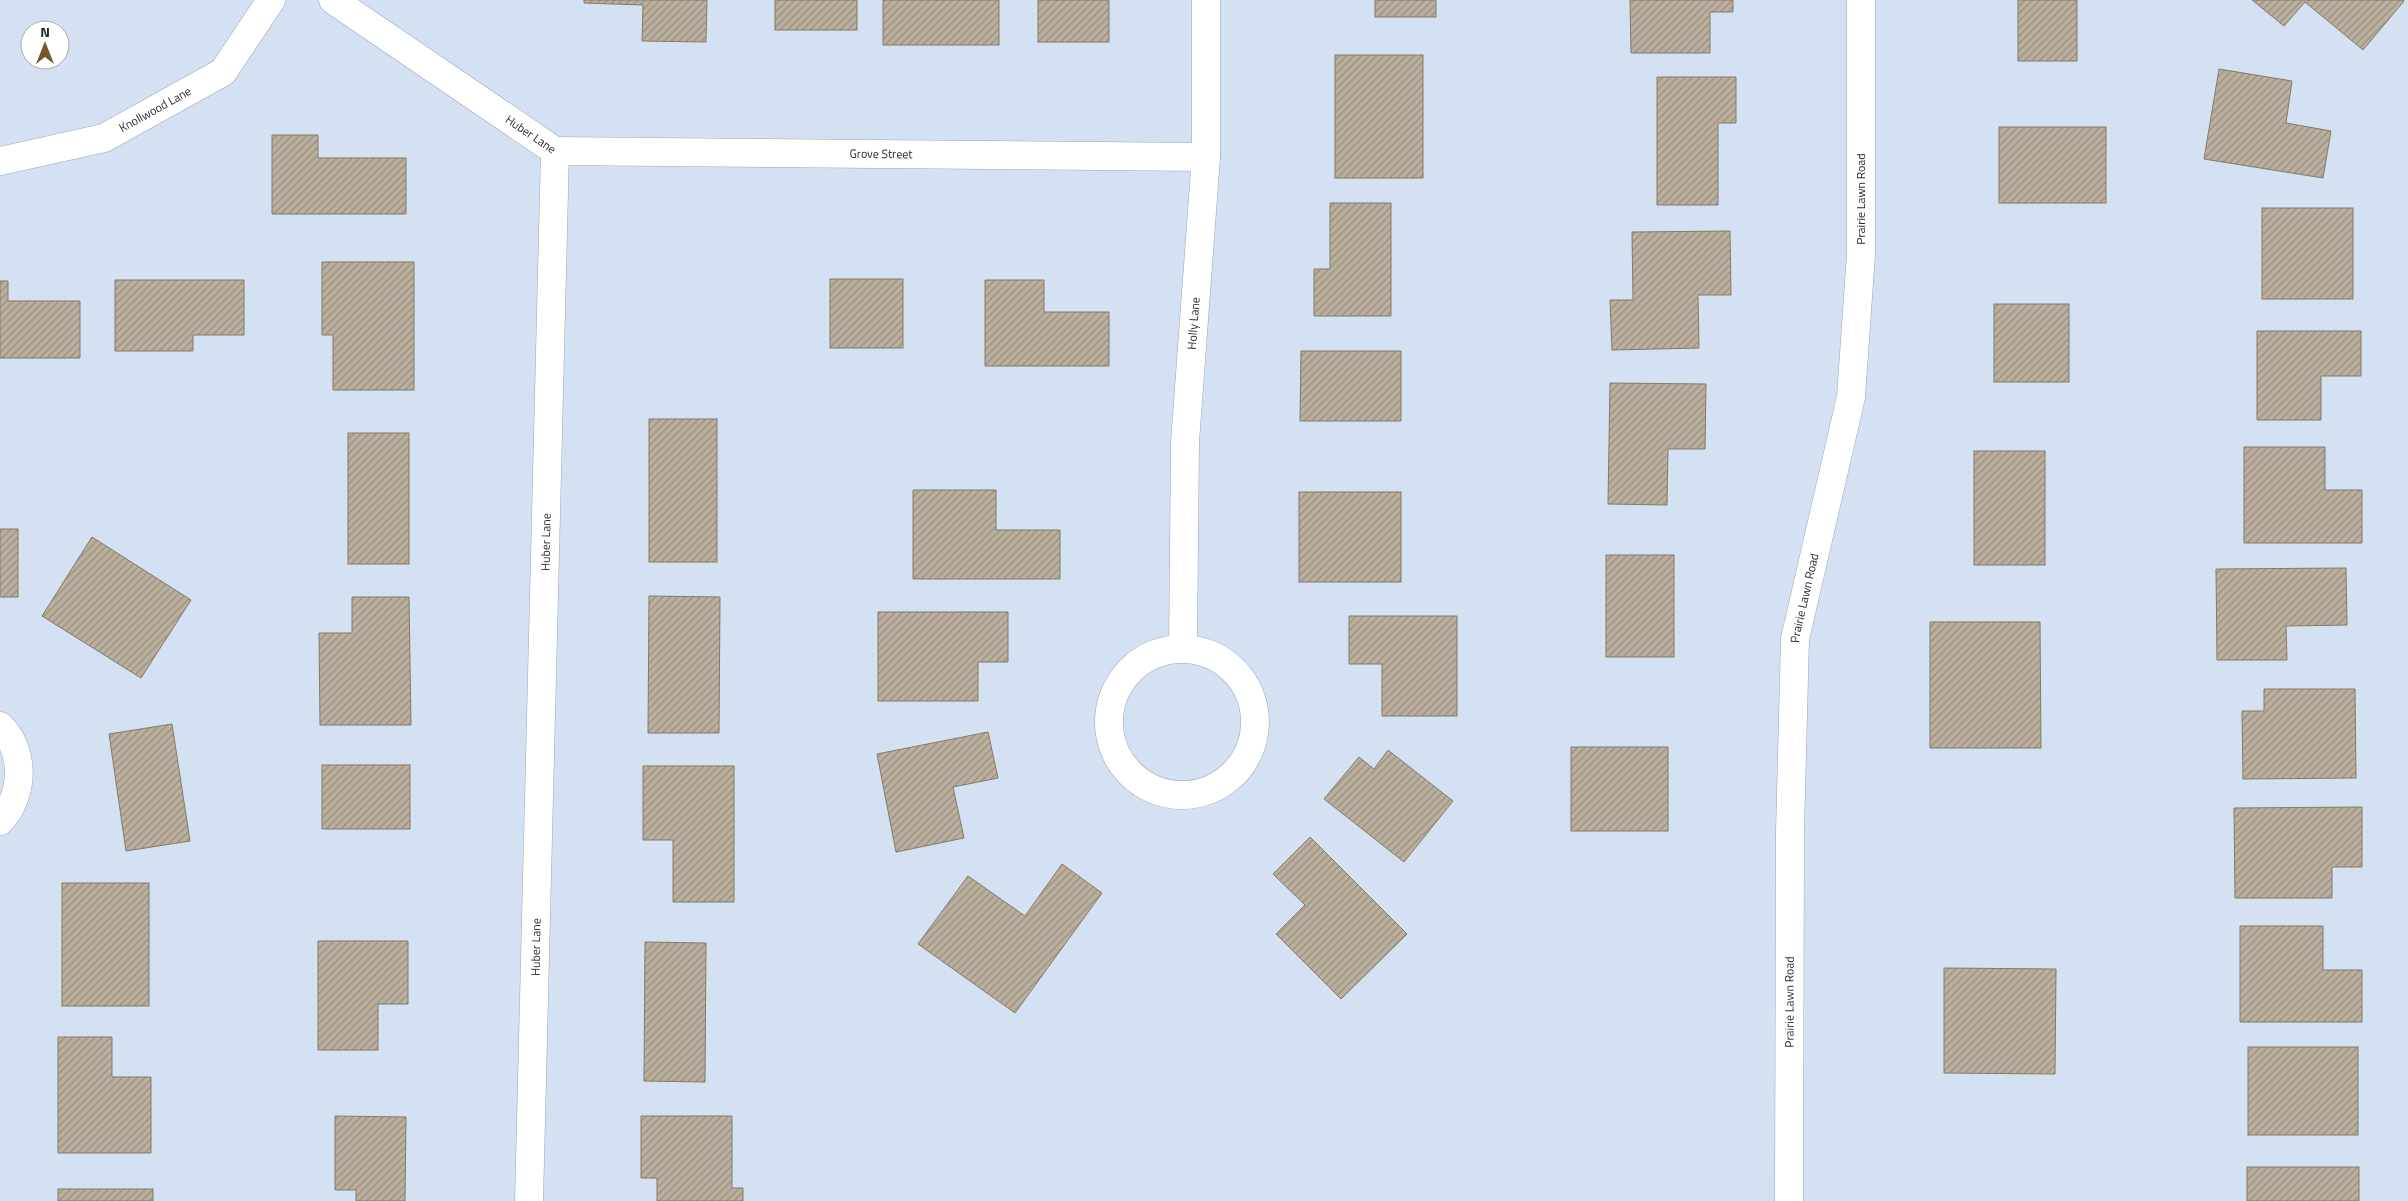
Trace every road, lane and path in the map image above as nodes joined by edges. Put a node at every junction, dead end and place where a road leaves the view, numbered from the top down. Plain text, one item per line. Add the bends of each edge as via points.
1 (271, 0) edge
2 (333, 0) edge
3 (1206, 0) edge
4 (1861, 0) edge
5 (555, 151) junction
6 (1206, 157) junction
7 (0, 161) edge
8 (1183, 648) junction
9 (0, 726) edge
10 (0, 821) edge
11 (529, 1201) edge
12 (1789, 1201) edge

1 - 7 street, Knollwood Lane via 223,72 104,138
2 - 5 street, Huber Lane
3 - 6 street, Holly Lane
4 - 12 street, Prairie Lawn Road via 1861,254 1851,397 1795,639 1790,832
5 - 6 street, Grove Street
5 - 11 street, Huber Lane
6 - 8 street, Holly Lane via 1185,442
8 - 8 street via 1159,652 1138,662 1121,680 1111,701 1108,725 1113,748 1125,768 1143,784 1165,793 1189,795 1212,789 1232,775 1247,756 1255,732 1254,707 1245,684 1229,665 1208,653
9 - 10 street via 16,750 19,772 16,795

